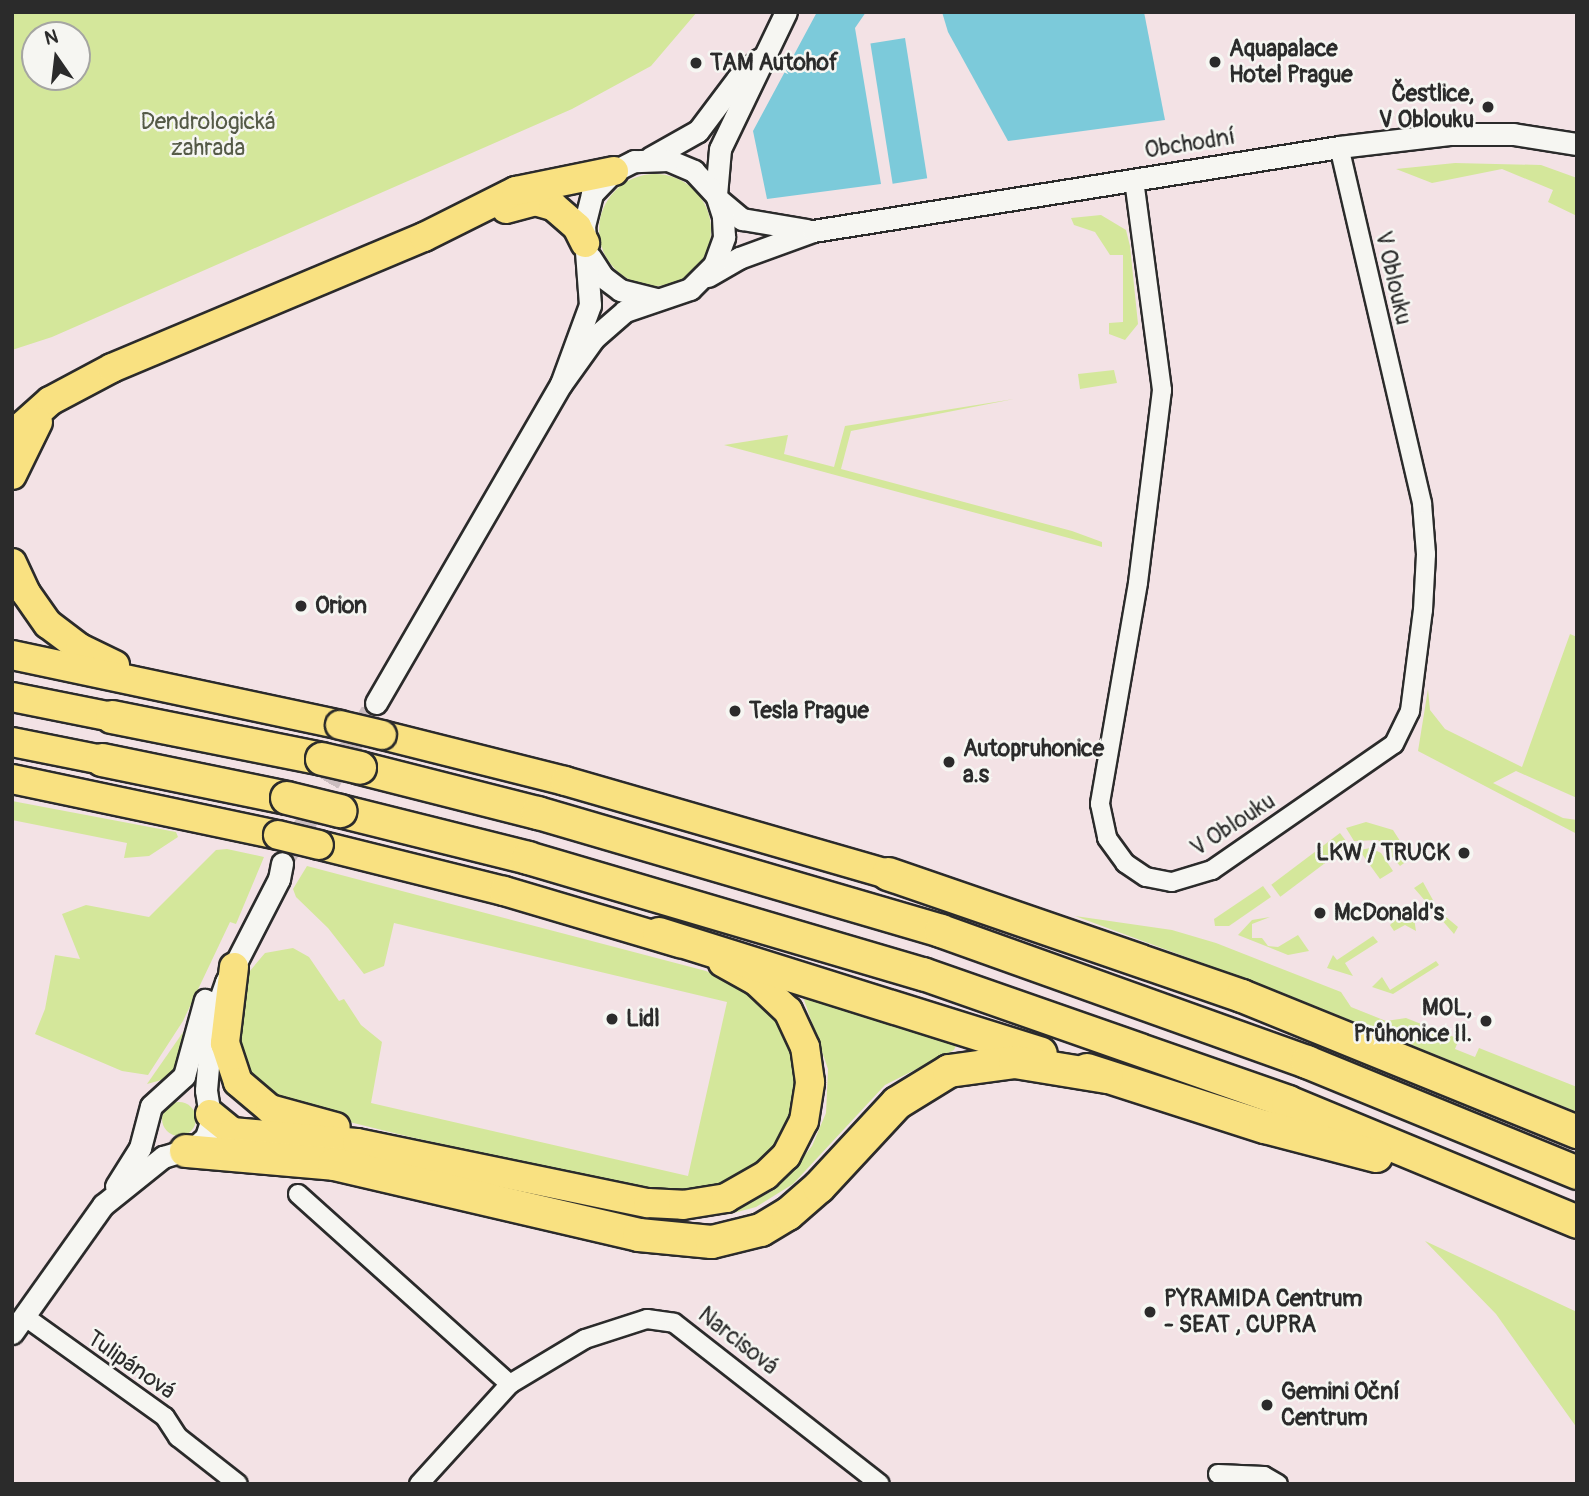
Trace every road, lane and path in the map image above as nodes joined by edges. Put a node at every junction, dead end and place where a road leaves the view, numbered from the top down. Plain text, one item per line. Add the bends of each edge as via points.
1 (786, 12) edge
2 (760, 59) junction
3 (1577, 144) edge
4 (1339, 147) junction
5 (648, 159) junction
6 (614, 171) junction
7 (1134, 180) junction
8 (717, 197) junction
9 (813, 231) junction
10 (424, 237) junction
11 (586, 247) junction
12 (700, 282) junction
13 (662, 298) junction
14 (561, 384) junction
15 (76, 387) junction
16 (12, 435) edge
17 (12, 475) edge
18 (12, 563) edge
19 (12, 655) edge
20 (211, 696) junction
21 (12, 697) edge
22 (376, 703) tunnel mouth
23 (112, 716) joint
24 (12, 742) edge
25 (102, 760) joint
26 (12, 779) edge
27 (888, 874) joint
28 (659, 934) junction
29 (234, 967) junction
30 (1107, 1077) junction
31 (169, 1090) junction
32 (209, 1111) junction
33 (148, 1122) junction
34 (1577, 1132) edge
35 (182, 1151) junction
36 (467, 1162) junction
37 (1577, 1173) edge
38 (1498, 1188) junction
39 (298, 1194) dead end
40 (101, 1207) junction
41 (1577, 1222) edge
42 (18, 1325) edge
43 (510, 1384) junction
44 (1218, 1474) dead end
45 (238, 1484) edge
46 (419, 1484) edge
47 (880, 1484) edge
48 (1278, 1484) edge

1 - 2 street
2 - 5 street via 738,78 698,131
2 - 8 street via 752,87 720,149
3 - 4 street, Obchodní via 1513,134 1449,134
4 - 7 street, Obchodní
4 - 7 street, V Oblouku via 1422,503 1426,554 1423,610 1410,711 1394,744 1212,870 1172,882 1146,877 1125,863 1107,838 1100,804 1138,583 1163,390
5 - 6 street
5 - 8 street via 686,166
6 - 10 highway via 531,185
6 - 11 street via 588,204
7 - 9 street, Obchodní
8 - 9 street, Obchodní via 742,219
8 - 12 street via 724,227 722,247
9 - 12 street, Obchodní via 739,258
10 - 11 highway via 535,201 562,212
10 - 15 highway
11 - 13 street via 603,277 620,290
11 - 14 street via 590,305
12 - 13 street
13 - 14 street via 615,316
14 - 22 street
15 - 16 highway via 36,411
15 - 17 highway via 32,430
18 - 20 highway via 34,606 61,636 104,661
19 - 20 highway
20 - 27 highway, bridge via 565,780
21 - 23 highway
23 - 37 highway, bridge via 322,759 565,820 941,931 1307,1062
24 - 25 highway
25 - 38 highway, bridge via 287,798 528,858 923,974 1288,1102
26 - 28 highway, bridge via 278,835
27 - 34 highway via 1242,996
28 - 30 highway via 760,962
28 - 36 highway via 750,976 779,1000 796,1025 808,1058 810,1082 804,1121 786,1156 739,1192 683,1205 638,1202
29 - 31 street via 279,880 282,863 267,878 218,971 198,1021 184,1076
29 - 32 street via 212,1022
29 - 36 highway via 225,1043 234,1073 252,1097 281,1113 424,1146
30 - 35 highway via 1015,1062 949,1072 897,1103 819,1188 788,1214 761,1230 712,1242 639,1235 334,1164
30 - 38 highway via 1265,1127
31 - 32 street via 188,1090
31 - 33 street via 155,1100
32 - 35 street via 206,1137
32 - 36 highway via 232,1132 357,1143
33 - 35 street via 160,1145
33 - 40 street via 140,1148
35 - 40 street via 147,1168
38 - 41 highway
39 - 43 street
40 - 42 street
42 - 45 street, Tulipánová via 165,1417 178,1437
43 - 46 street, Narcisová
43 - 47 street, Narcisová via 585,1339 646,1319 674,1323
44 - 48 street via 1264,1476

